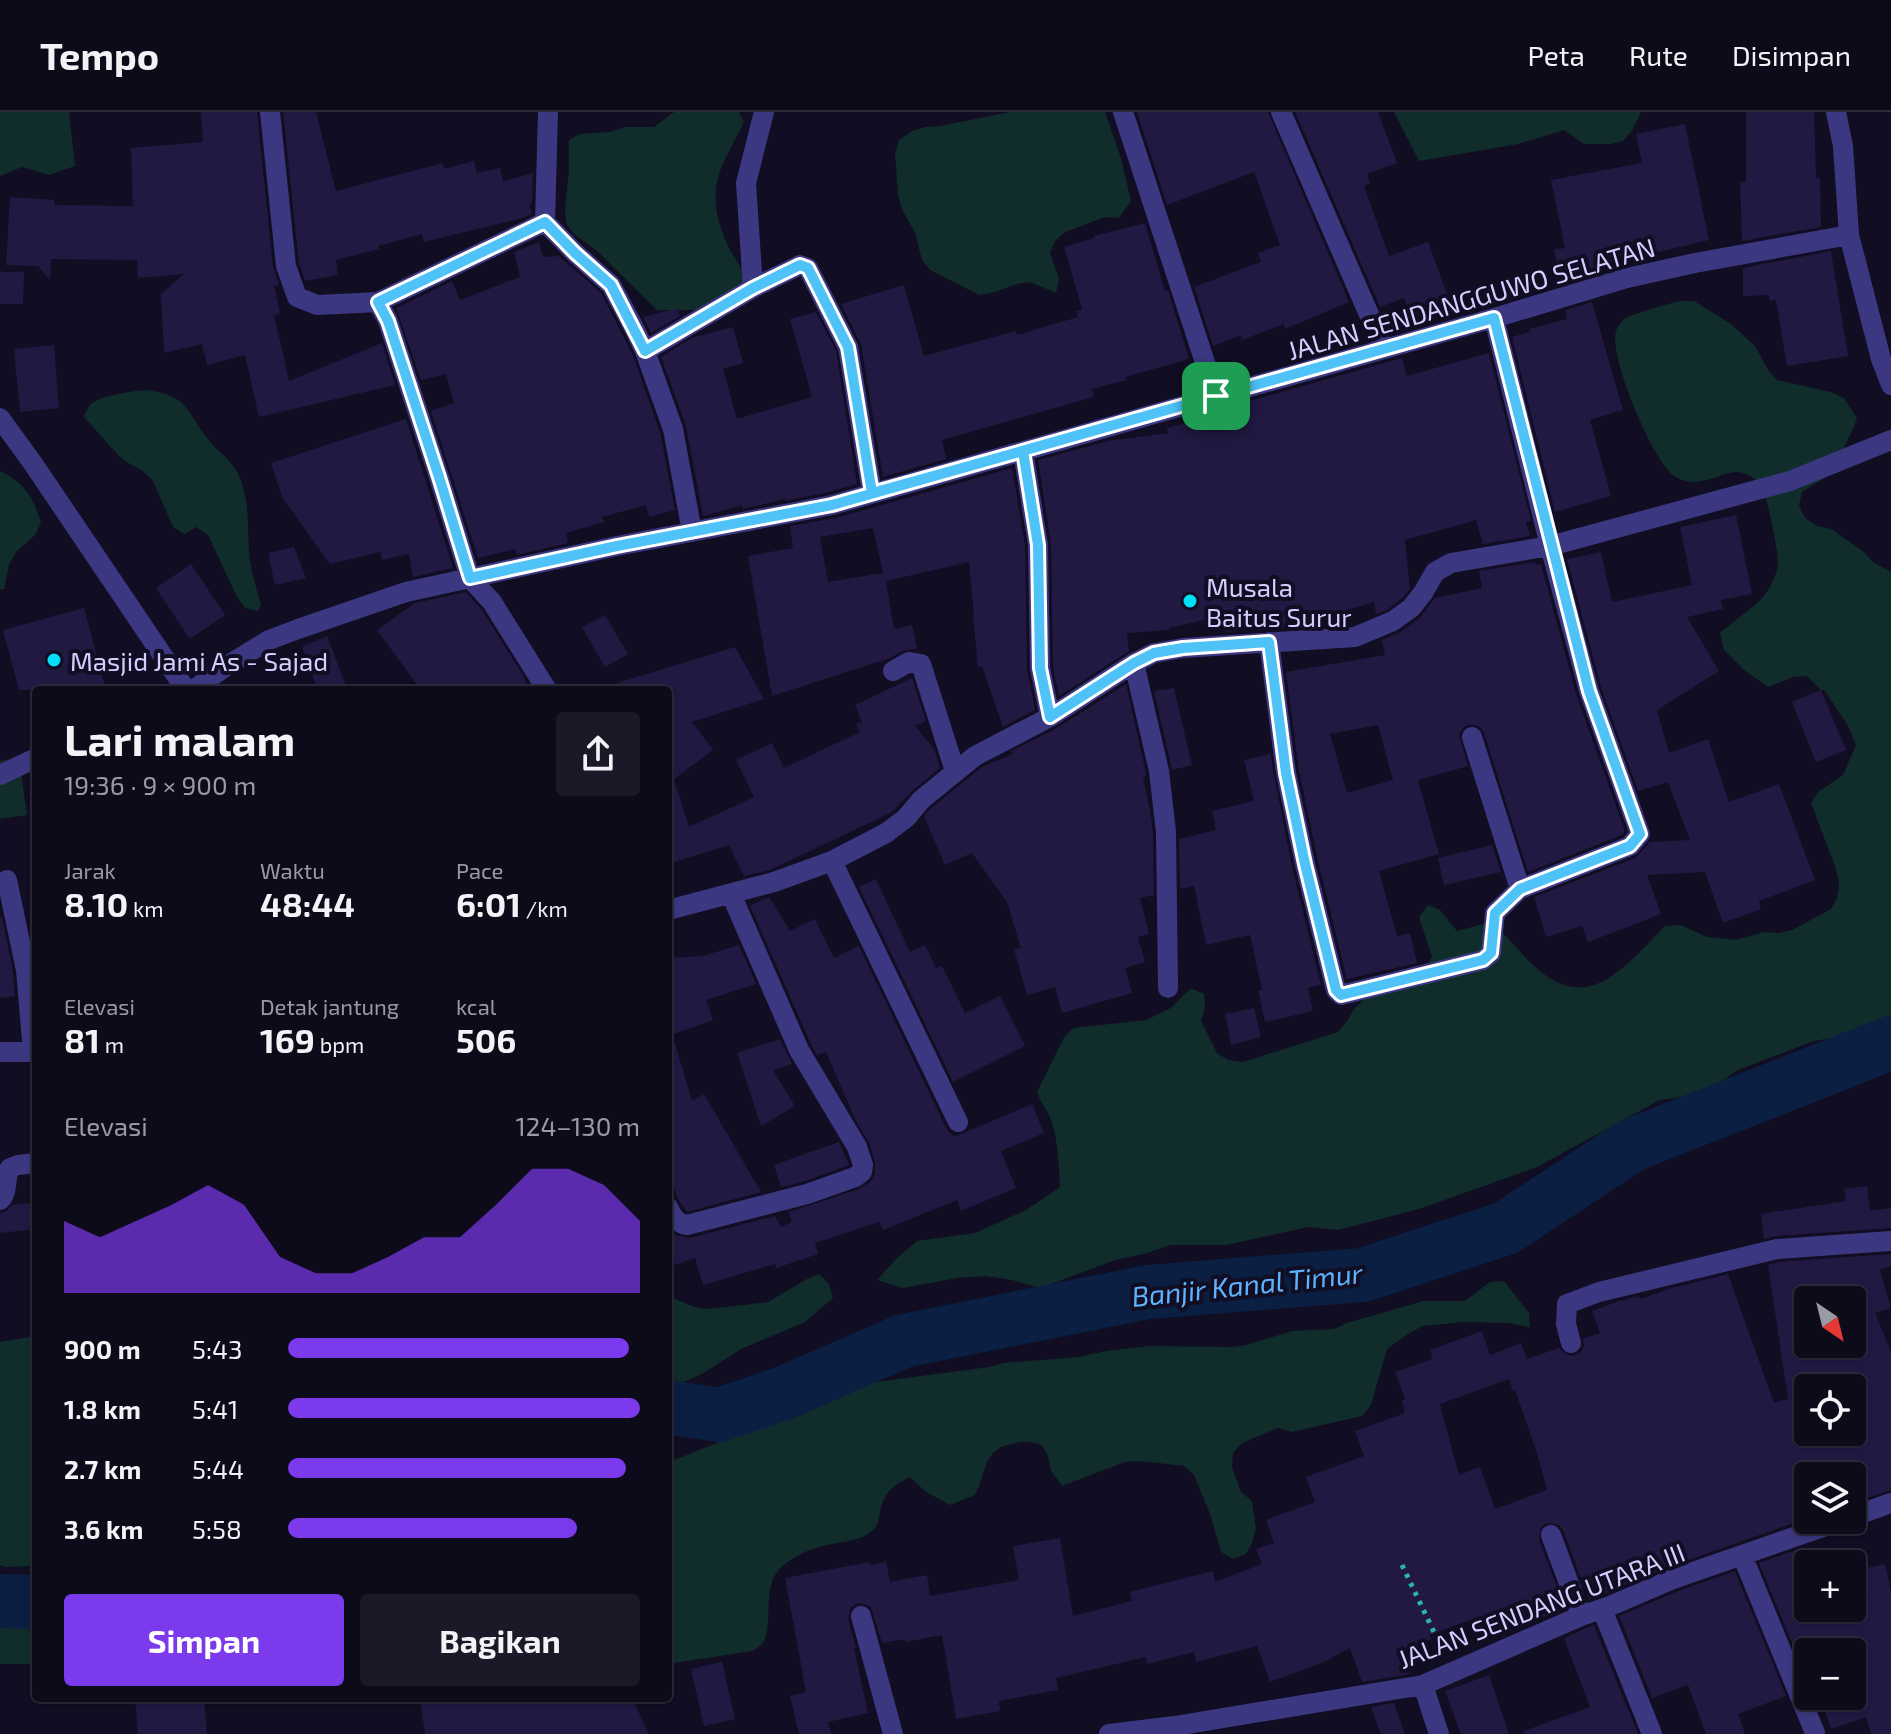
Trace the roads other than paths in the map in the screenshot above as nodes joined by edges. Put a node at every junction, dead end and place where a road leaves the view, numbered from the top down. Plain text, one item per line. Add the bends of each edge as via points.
1 (270, 112) edge
2 (548, 112) edge
3 (764, 112) edge
4 (1123, 112) edge
5 (1281, 112) edge
6 (1836, 112) edge
7 (545, 222) junction
8 (1849, 235) junction
9 (753, 288) junction
10 (378, 302) junction
11 (1494, 318) junction
12 (1384, 349) junction
13 (645, 351) junction
14 (1886, 358) edge
15 (1891, 385) edge
16 (1216, 396) junction
17 (0, 418) edge
18 (1891, 440) edge
19 (1023, 451) junction
20 (872, 493) junction
21 (692, 532) junction
22 (1550, 546) junction
23 (470, 578) junction
24 (1269, 642) junction
25 (1134, 663) junction
26 (893, 671) dead end
27 (183, 686) edge
28 (199, 686) edge
29 (544, 686) edge
30 (1050, 717) junction
31 (1472, 737) dead end
32 (32, 760) edge
33 (955, 771) junction
34 (0, 775) edge
35 (832, 861) junction
36 (7, 880) dead end
37 (1520, 889) junction
38 (731, 894) junction
39 (672, 907) edge
40 (1168, 988) dead end
41 (32, 1032) edge
42 (0, 1052) edge
43 (32, 1052) edge
44 (958, 1122) dead end
45 (32, 1163) edge
46 (0, 1200) edge
47 (672, 1215) edge
48 (1891, 1241) edge
49 (1571, 1343) dead end
50 (1891, 1503) edge
51 (1866, 1512) edge
52 (1803, 1534) edge
53 (1551, 1535) dead end
54 (1742, 1555) junction
55 (1602, 1609) junction
56 (861, 1616) dead end
57 (1581, 1616) junction
58 (1423, 1685) junction
59 (1815, 1733) edge
60 (893, 1734) edge
61 (1109, 1734) edge
62 (1439, 1734) edge
63 (1652, 1734) edge

1 - 10 street via 286,266 297,297 317,305
2 - 7 street
3 - 9 street via 746,183
4 - 16 street
5 - 12 street
6 - 8 street
7 - 10 street
7 - 13 street via 611,285
8 - 11 street, JALAN SENDANGGUWO SELATAN via 1627,278
8 - 14 street
9 - 13 street
9 - 20 street via 800,265 808,268 848,347
10 - 23 street
11 - 12 street, JALAN SENDANGGUWO SELATAN
11 - 22 street
12 - 16 street, JALAN SENDANGGUWO SELATAN
13 - 21 street via 673,429
14 - 15 street
16 - 19 street, JALAN SENDANGGUWO SELATAN
17 - 27 street
18 - 22 street via 1790,481
19 - 20 street, JALAN SENDANGGUWO SELATAN
19 - 30 street via 1038,545 1040,668
20 - 21 street, JALAN SENDANGGUWO SELATAN
21 - 23 street, JALAN SENDANGGUWO SELATAN
22 - 24 street via 1442,566 1411,608 1355,637
22 - 37 street via 1589,691 1640,834 1630,846
23 - 28 street, JALAN SENDANGGUWO SELATAN via 406,592 269,640
23 - 29 street via 492,602
24 - 25 street via 1183,648
24 - 37 street via 1289,788 1341,995 1483,960 1491,953 1495,913
25 - 30 street
25 - 40 street via 1163,801
26 - 33 street via 909,662 921,664
30 - 33 street
31 - 37 street
32 - 34 street
33 - 35 street via 886,833
35 - 38 street
35 - 44 street
36 - 41 street via 26,970
38 - 39 street
38 - 47 street via 799,1050 857,1147 862,1172 807,1194 687,1225
42 - 43 street
45 - 46 street via 10,1168
48 - 49 street via 1777,1249 1599,1292 1567,1304
50 - 51 street
52 - 54 street, JALAN SENDANG UTARA III
53 - 57 street
54 - 55 street, JALAN SENDANG UTARA III
54 - 59 street
55 - 57 street, JALAN SENDANG UTARA III
55 - 63 street
56 - 60 street
57 - 58 street, JALAN SENDANG UTARA III
58 - 61 street, JALAN SENDANG UTARA III
58 - 62 street

